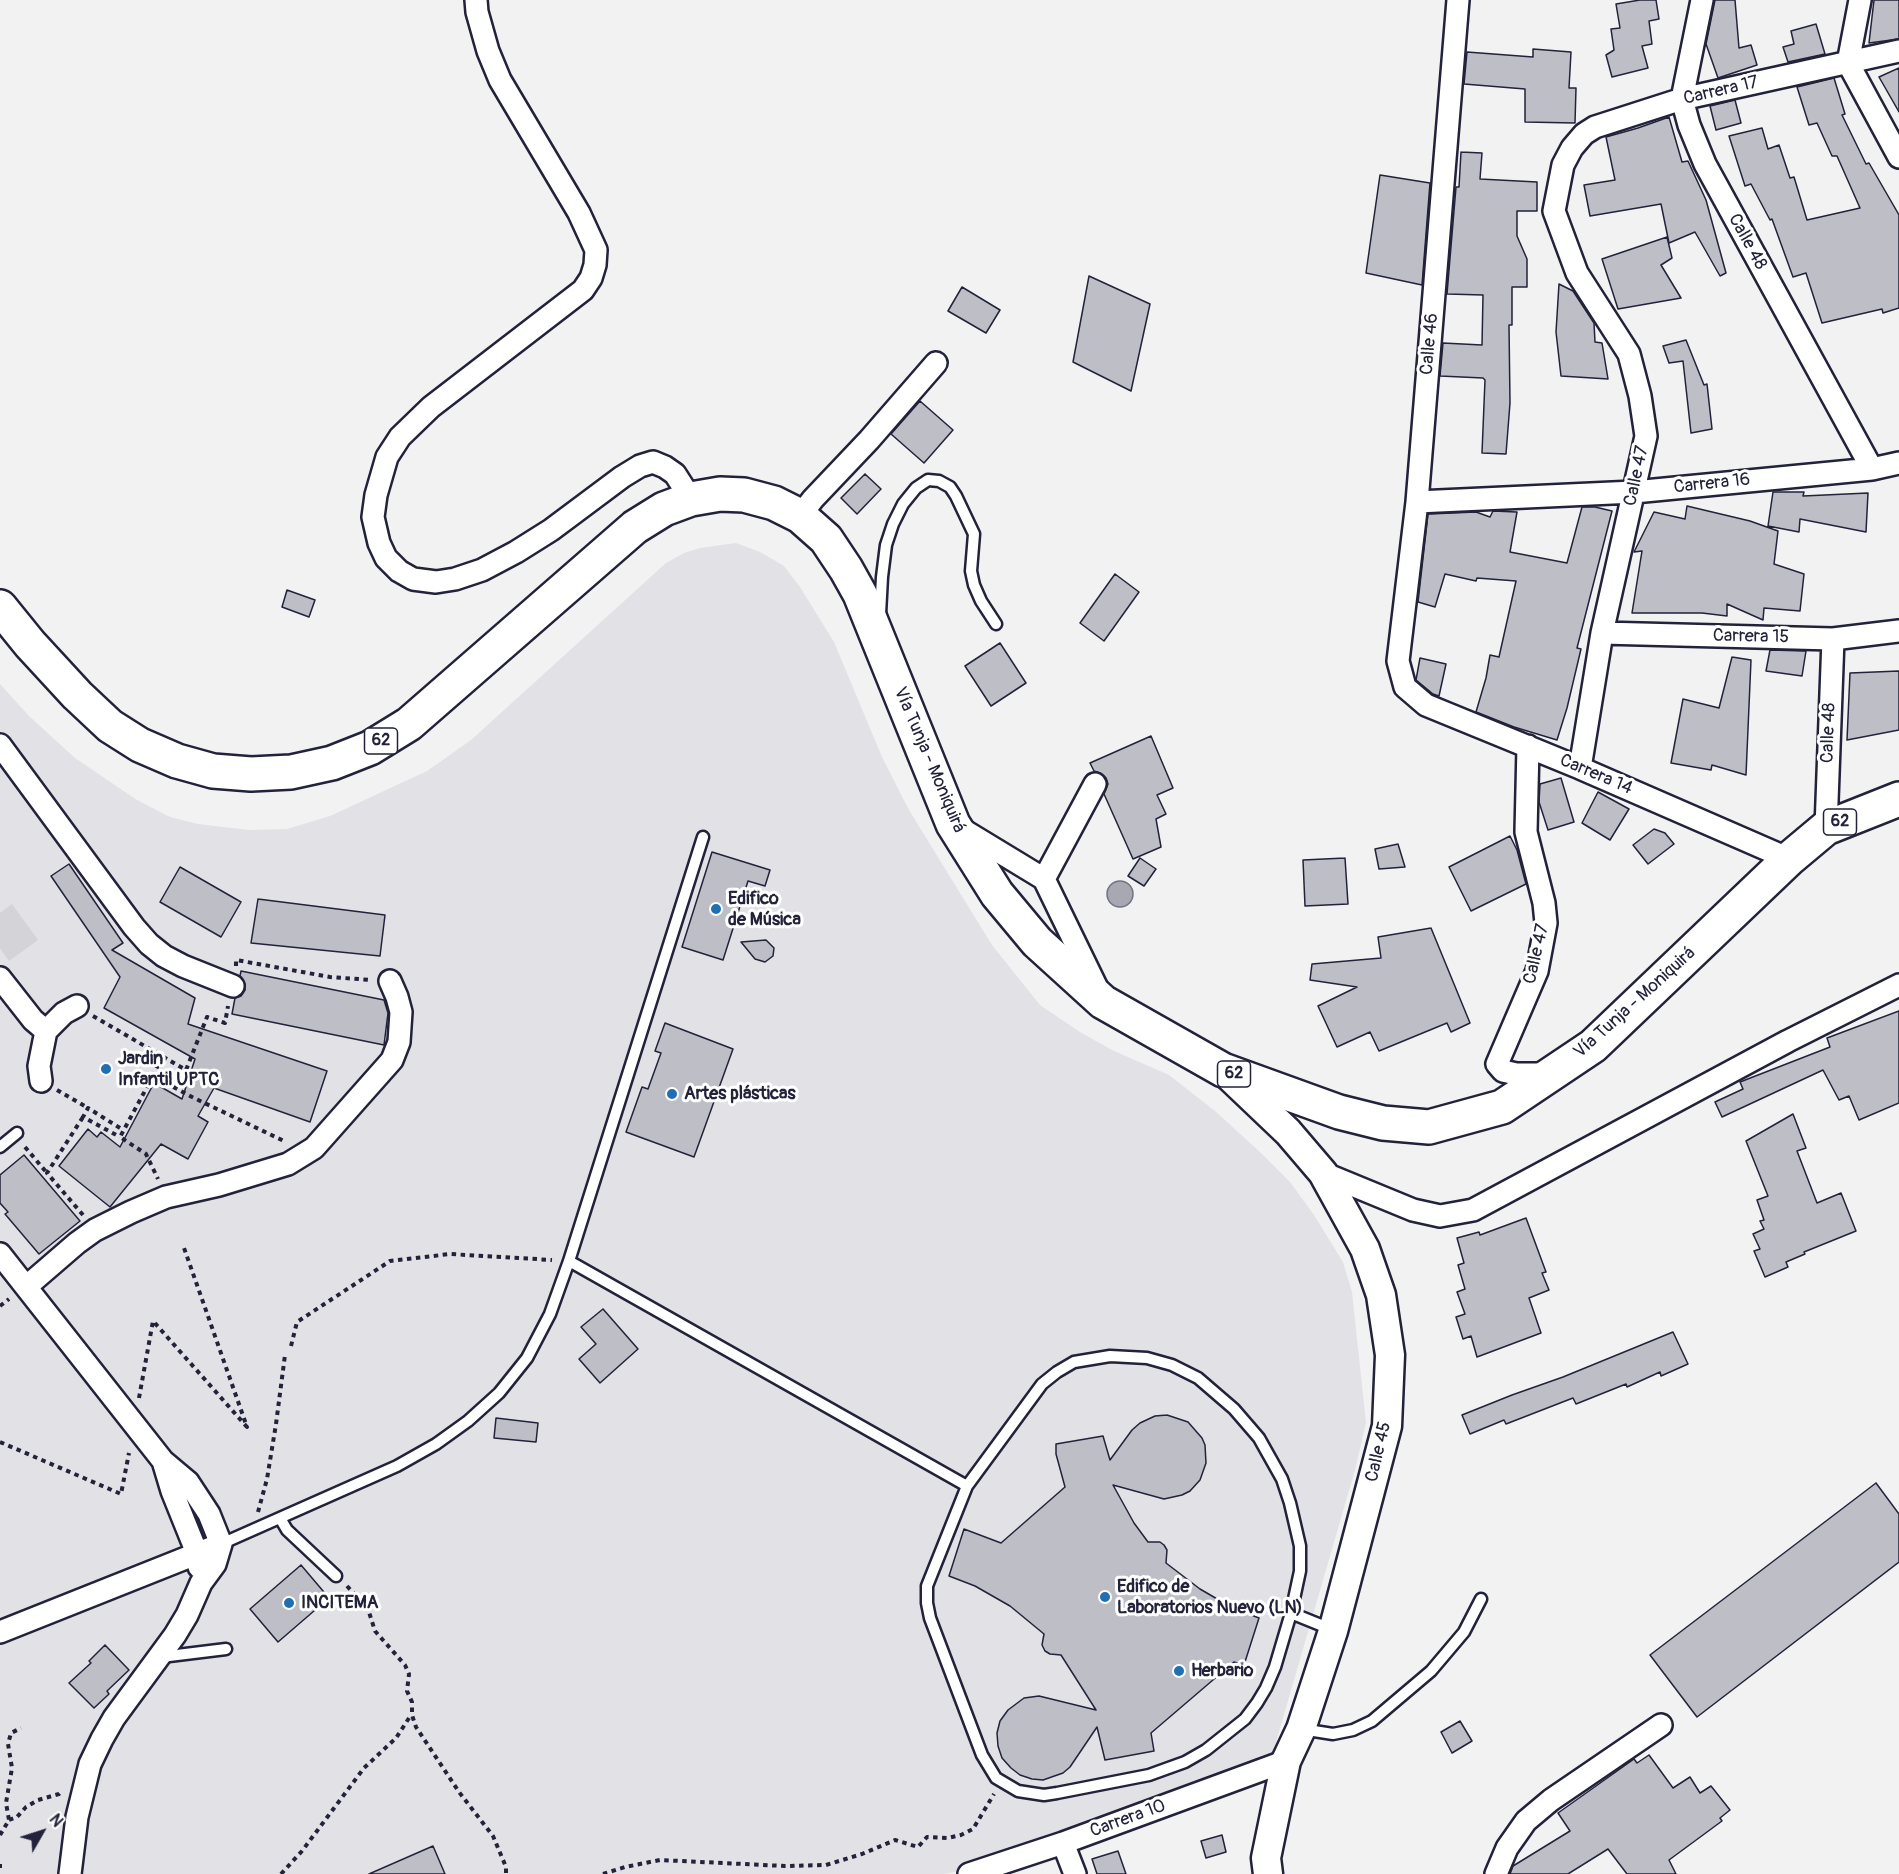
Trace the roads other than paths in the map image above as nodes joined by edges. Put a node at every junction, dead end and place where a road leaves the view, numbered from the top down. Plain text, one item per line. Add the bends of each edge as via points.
1 (476, 0) edge
2 (1458, 0) edge
3 (1702, 0) edge
4 (1860, 0) edge
5 (1899, 51) edge
6 (1848, 63) junction
7 (1682, 99) junction
8 (1899, 156) edge
9 (1563, 165) joint
10 (936, 363) dead end
11 (1899, 463) edge
12 (1872, 469) junction
13 (1634, 492) junction
14 (691, 499) junction
15 (1417, 502) junction
16 (800, 516) junction
17 (0, 607) edge
18 (996, 624) dead end
19 (1899, 631) edge
20 (1602, 633) junction
21 (1833, 639) junction
22 (879, 641) junction
23 (1405, 687) joint
24 (0, 745) edge
25 (1528, 746) junction
26 (1580, 768) junction
27 (1095, 784) dead end
28 (1899, 799) edge
29 (953, 824) junction
30 (1826, 828) junction
31 (703, 837) dead end
32 (1789, 859) junction
33 (1044, 879) junction
34 (0, 978) edge
35 (390, 981) road end
36 (1899, 985) edge
37 (233, 986) road end
38 (1103, 1002) junction
39 (76, 1006) road end
40 (46, 1031) junction
41 (1223, 1070) junction
42 (1552, 1074) junction
43 (41, 1081) road end
44 (17, 1132) dead end
45 (0, 1148) edge
46 (1323, 1173) junction
47 (0, 1254) edge
48 (569, 1261) junction
49 (26, 1287) junction
50 (163, 1461) junction
51 (967, 1486) junction
52 (280, 1518) junction
53 (221, 1544) junction
54 (197, 1553) junction
55 (336, 1576) road end
56 (201, 1583) junction
57 (1481, 1599) dead end
58 (1291, 1613) junction
59 (1334, 1631) junction
60 (0, 1632) edge
61 (226, 1648) dead end
62 (160, 1657) junction
63 (1661, 1725) dead end
64 (1301, 1729) junction
65 (1286, 1761) junction
66 (1063, 1843) junction
67 (70, 1874) edge
68 (969, 1874) edge
69 (1074, 1874) edge
70 (1268, 1874) edge
71 (1496, 1874) edge

1 - 14 street via 488,51 500,80 579,213 596,250 596,265 583,290 430,407 400,437 387,457 376,495 373,517 379,543 386,558 399,571 413,579 436,582 482,570 516,552 640,466 653,462 665,467 675,474
2 - 15 street, Calle 46
3 - 7 street, Calle 48
4 - 6 street
5 - 6 street, Carrera 17
6 - 7 street, Carrera 17
6 - 8 street
7 - 9 street, Carrera 17 via 1595,127 1572,148
7 - 12 street, Calle 48 via 1705,164
9 - 13 street, Calle 47 via 1554,211 1577,273 1629,354 1640,396 1646,436
10 - 16 street
11 - 12 street, Carrera 16
12 - 13 street, Carrera 16
13 - 15 street, Carrera 16
13 - 20 street, Calle 47
14 - 16 main road, Vía Tunja - Moniquirá / 62 via 744,495 774,503
14 - 17 main road, Vía Tunja - Moniquirá / 62 via 664,509 635,527 409,724 370,748 332,763 291,772 213,771 177,762 140,745 110,726 77,695
15 - 23 street, Calle 46 via 1398,661
16 - 22 main road, Vía Tunja - Moniquirá / 62 via 826,539 846,569
18 - 22 lane via 974,585 974,534 966,515 950,487 928,480 903,504 886,545
19 - 21 street, Carrera 15
20 - 21 street, Carrera 15
20 - 26 street, Calle 47
21 - 30 street, Calle 48
22 - 29 main road, Vía Tunja - Moniquirá / 62
23 - 25 street, Carrera 14 via 1426,705
24 - 37 street via 149,944 183,966
25 - 26 street, Carrera 14
25 - 42 street, Calle 47 via 1526,832 1546,923 1537,971 1497,1064 1503,1071 1516,1074
26 - 32 street, Carrera 14
27 - 33 street
28 - 30 main road, Vía Tunja - Moniquirá / 62
29 - 33 street
29 - 38 main road, Vía Tunja - Moniquirá / 62 via 997,894 1037,942
30 - 32 main road, Vía Tunja - Moniquirá / 62
31 - 48 lane
32 - 42 main road, Vía Tunja - Moniquirá / 62 via 1593,1046
33 - 38 street
34 - 40 street
35 - 49 street via 401,1012 399,1042 392,1060 314,1148 288,1164 166,1197 95,1230
36 - 46 street via 1777,1046 1473,1210 1440,1216 1422,1212
38 - 41 main road, Vía Tunja - Moniquirá / 62
39 - 40 street
40 - 43 street via 39,1066
41 - 42 main road, Vía Tunja - Moniquirá / 62 via 1340,1112 1383,1123 1429,1127 1502,1107
41 - 46 street, Calle 45 via 1288,1132
44 - 45 lane
46 - 59 street, Calle 45 via 1365,1249 1381,1295 1390,1354 1387,1426
47 - 49 street
48 - 51 lane
48 - 52 lane via 550,1314 527,1358 499,1393 468,1421 397,1466
49 - 50 street
50 - 53 street via 200,1498
50 - 54 street
51 - 58 lane via 1037,1390 1057,1372 1074,1362 1110,1356 1147,1358 1172,1365 1198,1378 1234,1409 1259,1438 1282,1479 1300,1546 1300,1570
51 - 58 lane via 927,1586 927,1603 982,1755 996,1778 1018,1791 1044,1795 1149,1774 1206,1750 1245,1719 1257,1703 1275,1667
52 - 53 lane
52 - 55 lane via 287,1530
53 - 54 street
53 - 56 street
54 - 56 street
54 - 60 street
56 - 62 street via 187,1615
57 - 64 lane via 1464,1632 1431,1671 1372,1721 1333,1734
58 - 59 lane
59 - 64 street, Calle 45
61 - 62 lane
62 - 67 street via 114,1718 90,1764 77,1817
63 - 71 street via 1526,1821
64 - 65 street, Calle 45
65 - 66 street, Carrera 10
65 - 70 street, Calle 45 via 1266,1858
66 - 68 street, Carrera 10
66 - 69 street

